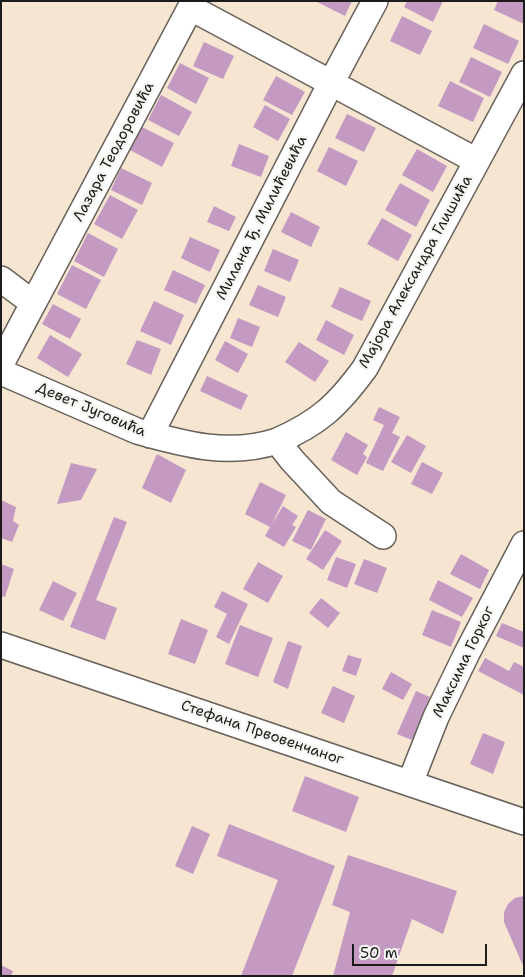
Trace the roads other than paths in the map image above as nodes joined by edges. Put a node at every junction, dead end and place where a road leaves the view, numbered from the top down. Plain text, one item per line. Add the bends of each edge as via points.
1 (375, 1) edge
2 (192, 5) edge
3 (524, 74) edge
4 (331, 83) junction
5 (477, 161) junction
6 (1, 279) edge
7 (34, 303) junction
8 (1, 364) edge
9 (1, 372) edge
10 (150, 435) junction
11 (276, 441) junction
12 (383, 536) dead end
13 (524, 544) edge
14 (1, 645) edge
15 (410, 783) junction
16 (524, 822) edge

1 - 4 street, Милана Ђ. Милићевића
2 - 4 street
2 - 7 street, Лазара Теодоровића
3 - 5 street, Мајора Александра Глишића
4 - 5 street
4 - 10 street, Милана Ђ. Милићевића
5 - 11 street, Мајора Александра Глишића via 354,384 322,416
6 - 7 street
7 - 8 street, Лазара Теодоровића
9 - 10 street, Девет Југовића
10 - 11 street, Девет Југовића via 207,448 232,450
11 - 12 street via 331,502
13 - 15 street, Максима Горког via 436,717
14 - 15 street, Стефана Првовенчаног
15 - 16 street, Стефана Првовенчаног

